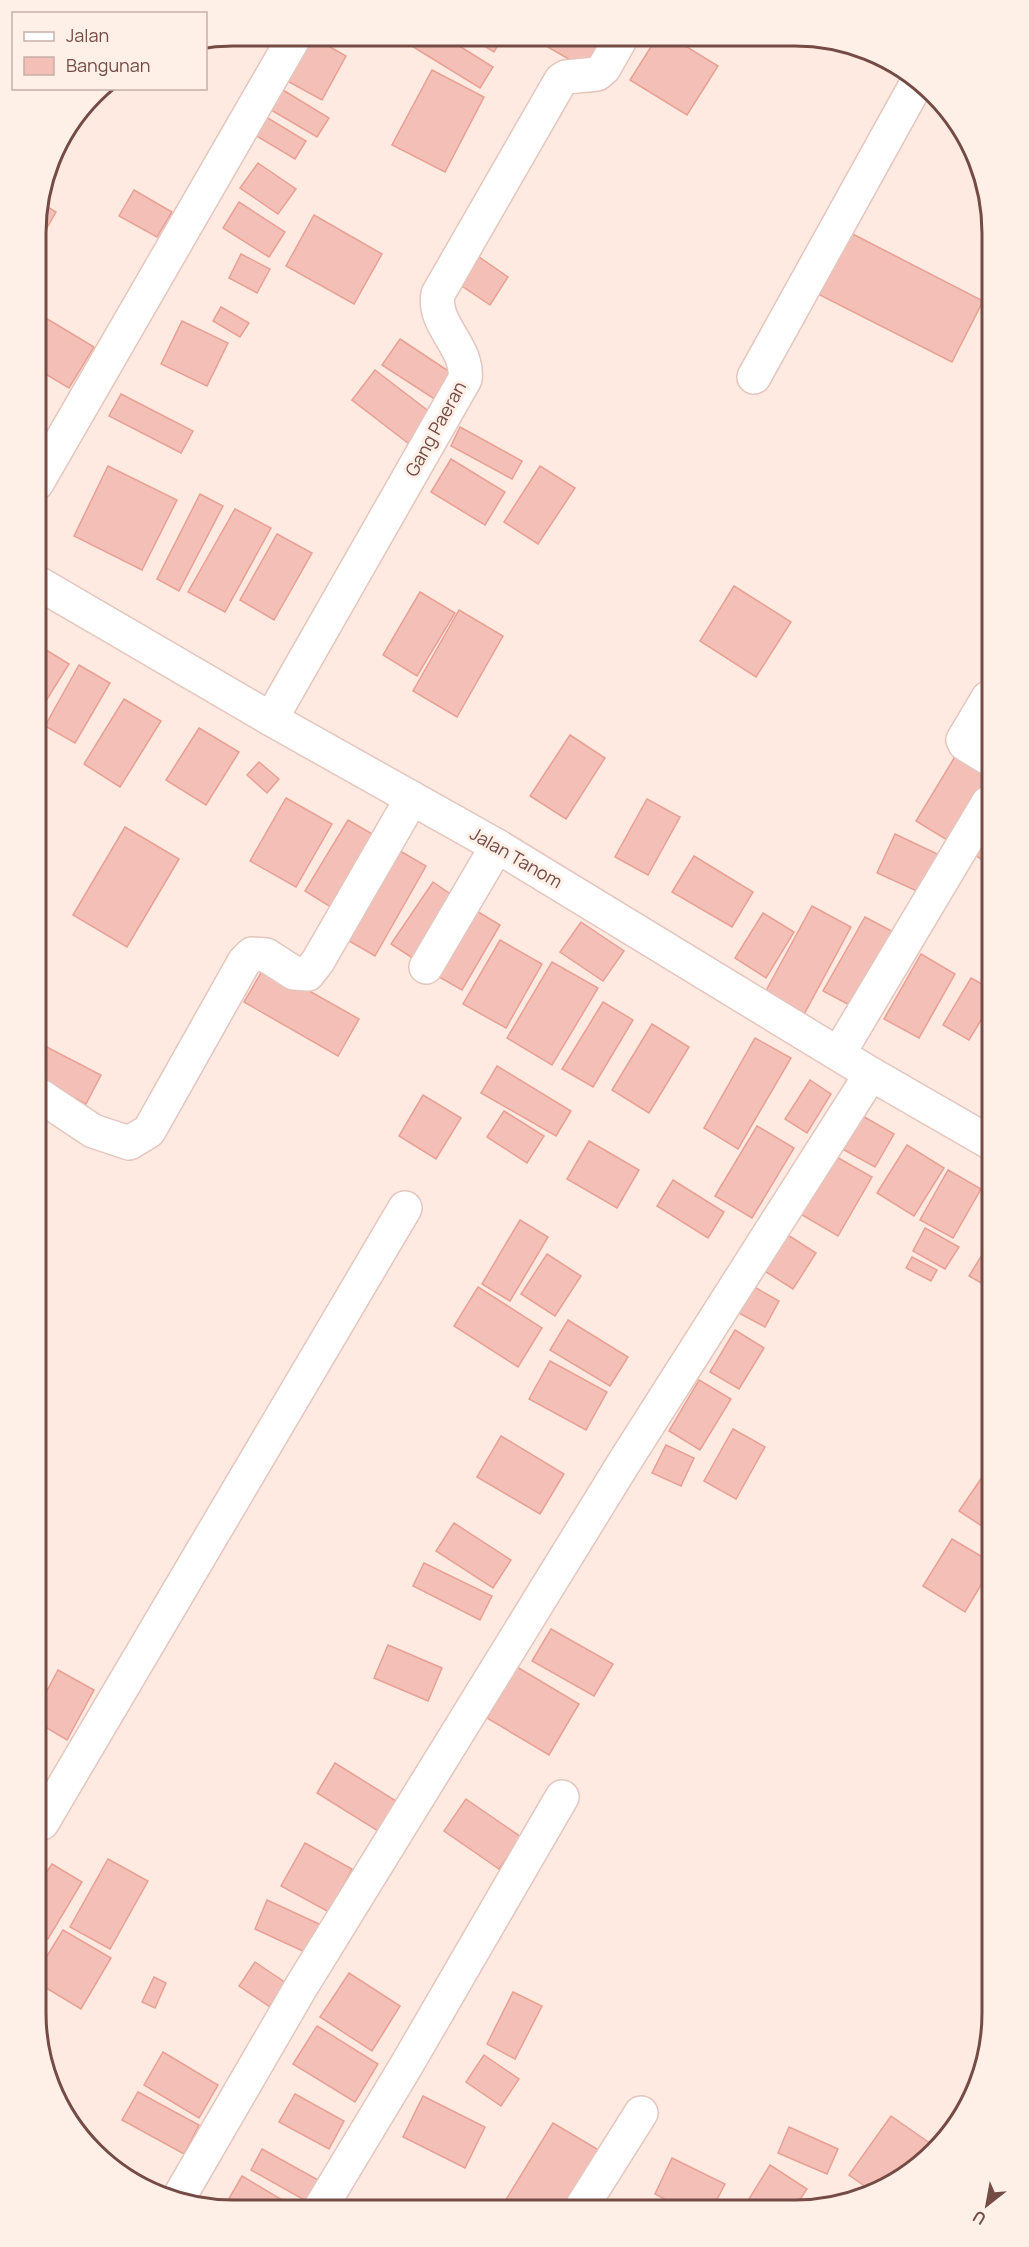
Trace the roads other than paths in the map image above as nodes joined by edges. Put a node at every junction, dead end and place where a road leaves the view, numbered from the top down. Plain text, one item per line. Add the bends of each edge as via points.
1 (289, 46) edge
2 (616, 46) edge
3 (914, 89) edge
4 (754, 377) dead end
5 (47, 466) edge
6 (47, 588) edge
7 (982, 708) edge
8 (271, 720) junction
9 (982, 754) edge
10 (412, 798) junction
11 (982, 813) edge
12 (497, 846) junction
13 (426, 967) dead end
14 (839, 1053) junction
15 (871, 1074) junction
16 (47, 1100) edge
17 (982, 1137) edge
18 (405, 1208) dead end
19 (562, 1797) dead end
20 (46, 1816) edge
21 (641, 2113) dead end
22 (182, 2193) edge
23 (325, 2200) edge
24 (586, 2200) edge

1 - 5 street
2 - 8 street, Gang Paeran via 597,74 566,76 561,80 438,294 437,310 464,357 465,379
3 - 4 street
6 - 8 street, Jalan Tanom
7 - 9 street via 963,740
8 - 10 street, Jalan Tanom
10 - 12 street, Jalan Tanom
10 - 16 street via 308,974 294,973 266,955 252,954 244,962 148,1131 129,1143 93,1131
11 - 14 street
12 - 13 street
12 - 14 street, Jalan Tanom
14 - 15 street, Jalan Tanom
15 - 17 street, Jalan Tanom
15 - 22 street via 575,1542 301,1987
18 - 20 street
19 - 23 street
21 - 24 street

